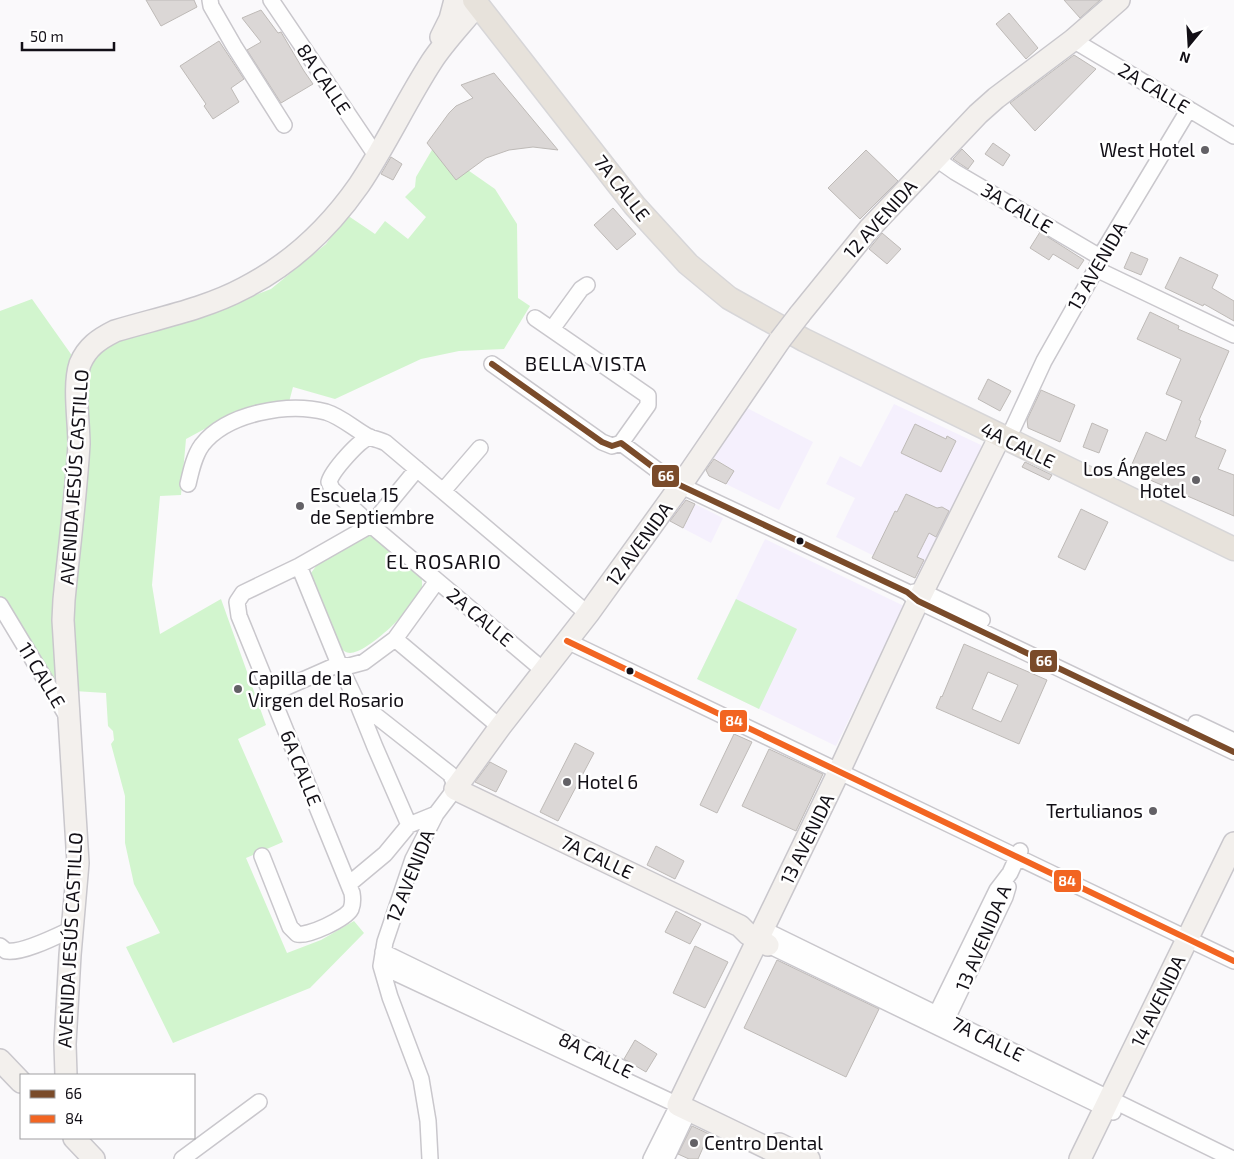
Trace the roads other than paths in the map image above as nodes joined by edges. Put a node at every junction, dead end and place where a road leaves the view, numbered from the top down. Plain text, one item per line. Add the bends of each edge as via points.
1 (210, 0) edge
2 (271, 0) edge
3 (455, 0) edge
4 (1119, 0) edge
5 (480, 2) edge
6 (1073, 40) junction
7 (433, 60) junction
8 (1189, 110) junction
9 (284, 125) dead end
10 (1234, 136) edge
11 (377, 157) junction
12 (935, 158) junction
13 (1098, 263) junction
14 (587, 285) dead end
15 (535, 318) dead end
16 (804, 328) junction
17 (552, 330) junction
18 (1234, 335) edge
19 (492, 364) dead end
20 (1008, 436) junction
21 (370, 437) junction
22 (621, 443) junction
23 (480, 448) dead end
24 (417, 470) junction
25 (188, 484) dead end
26 (681, 485) junction
27 (443, 491) junction
28 (371, 525) junction
29 (1234, 537) edge
30 (1234, 549) edge
31 (299, 566) junction
32 (437, 582) junction
33 (922, 597) junction
34 (0, 605) edge
35 (588, 614) junction
36 (569, 638) junction
37 (395, 639) junction
38 (339, 664) junction
39 (544, 670) junction
40 (271, 694) junction
41 (356, 700) junction
42 (68, 719) junction
43 (500, 727) junction
44 (1234, 741) edge
45 (1234, 752) edge
46 (845, 771) junction
47 (454, 789) junction
48 (436, 814) junction
49 (409, 825) junction
50 (1234, 843) edge
51 (1018, 854) junction
52 (262, 856) dead end
53 (1234, 870) edge
54 (349, 884) junction
55 (72, 929) junction
56 (766, 937) junction
57 (1195, 938) junction
58 (0, 946) edge
59 (1234, 952) edge
60 (382, 959) junction
61 (1234, 961) edge
62 (939, 1021) junction
63 (0, 1060) edge
64 (66, 1074) edge
65 (20, 1081) edge
66 (260, 1102) dead end
67 (685, 1104) junction
68 (1113, 1106) junction
69 (77, 1144) edge
70 (94, 1159) edge
71 (182, 1159) edge
72 (430, 1159) edge
73 (651, 1159) edge
74 (666, 1159) edge
75 (790, 1159) edge
76 (809, 1159) edge
77 (1080, 1159) edge
78 (1095, 1159) edge
79 (1213, 1159) edge
80 (1234, 1159) edge

1 - 9 street via 234,46
2 - 11 street, 8A CALLE
3 - 7 street, AVENIDA JESÚS CASTILLO
4 - 6 street, 12 AVENIDA
5 - 7 street, AVENIDA JESÚS CASTILLO
5 - 16 main road, 7A CALLE via 635,206 669,245 729,298
6 - 8 street, 2A CALLE
6 - 12 street, 12 AVENIDA via 996,98
7 - 11 street, AVENIDA JESÚS CASTILLO
8 - 10 street, 2A CALLE
8 - 13 street, 13 AVENIDA
11 - 42 street, AVENIDA JESÚS CASTILLO via 331,220 279,267 222,298 115,331 92,345 85,354 79,366 78,462 64,600
12 - 13 street, 3A CALLE
12 - 16 street, 12 AVENIDA via 869,229
13 - 18 street, 3A CALLE
13 - 20 street, 13 AVENIDA via 1044,361
14 - 17 street
15 - 17 street
16 - 20 main road, 4A CALLE
16 - 26 street, 12 AVENIDA, bridge via 780,340
17 - 22 street via 648,396 648,405
19 - 22 street via 602,442 612,446
20 - 29 main road, 4A CALLE via 1036,442
20 - 30 main road, 4A CALLE
20 - 33 street, 13 AVENIDA
21 - 24 street via 386,443
21 - 25 street via 338,417 315,410 286,409 258,414 216,431 202,446 192,465
21 - 28 street, 2A CALLE via 361,442 329,482 337,495
22 - 26 street
23 - 27 street
24 - 27 street
24 - 28 street
26 - 33 street
26 - 35 street, 12 AVENIDA
27 - 35 street
28 - 31 street
28 - 32 street, 2A CALLE
31 - 38 street
31 - 40 street, 6A CALLE via 246,591 239,598 237,607
32 - 37 street
32 - 39 street, 2A CALLE
33 - 44 street
33 - 45 street
33 - 46 street, 13 AVENIDA
34 - 42 street, 11 CALLE
35 - 36 street, 12 AVENIDA
36 - 39 street, 12 AVENIDA
36 - 46 street
37 - 38 street via 364,662 349,666
37 - 43 street
38 - 40 street
38 - 41 street
39 - 43 street, 12 AVENIDA
40 - 54 street, 6A CALLE
41 - 47 street via 450,774
41 - 49 street
42 - 55 street, AVENIDA JESÚS CASTILLO via 78,856
43 - 47 street, 12 AVENIDA
46 - 51 street
46 - 56 street, 13 AVENIDA
47 - 48 street, 12 AVENIDA
47 - 56 street, 7A CALLE via 740,926 752,926
48 - 49 street
48 - 60 street, 12 AVENIDA via 413,859
49 - 54 street via 385,854
50 - 57 street, 14 AVENIDA
51 - 57 street
51 - 62 street, 13 AVENIDA A via 1005,897
52 - 54 street, 6A CALLE via 290,928 297,934 306,935 343,917 351,909 353,899
53 - 57 street, 14 AVENIDA
55 - 58 street via 15,952 6,952
55 - 64 street, AVENIDA JESÚS CASTILLO
56 - 62 street, 7A CALLE
56 - 67 street, 13 AVENIDA
57 - 59 street
57 - 61 street
57 - 68 street, 14 AVENIDA
60 - 67 street, 8A CALLE
60 - 72 street via 390,997 421,1078
62 - 68 street, 7A CALLE
63 - 65 street
66 - 71 street
67 - 73 street, 13 AVENIDA
67 - 74 street, 13 AVENIDA
67 - 75 street, 8A CALLE
67 - 76 street, 8A CALLE
68 - 77 street, 14 AVENIDA
68 - 78 street, 14 AVENIDA
68 - 79 street, 7A CALLE
68 - 80 street, 7A CALLE
69 - 70 street

